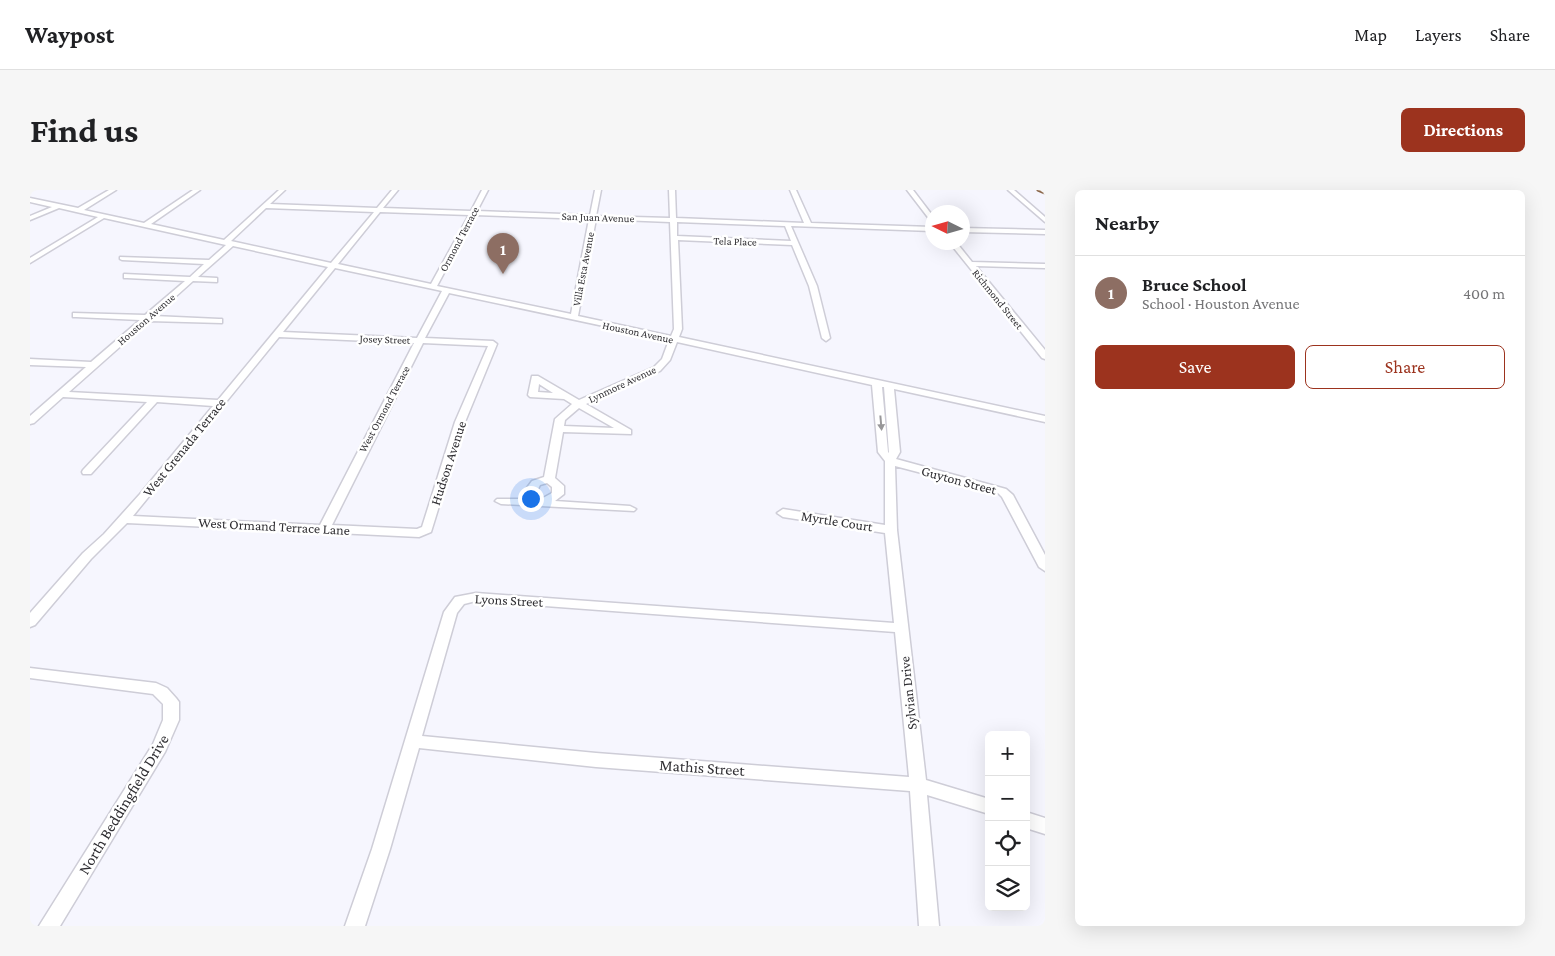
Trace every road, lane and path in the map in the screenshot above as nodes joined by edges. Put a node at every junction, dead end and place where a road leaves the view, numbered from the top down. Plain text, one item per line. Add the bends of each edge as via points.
1 (113, 190) edge
2 (197, 190) edge
3 (282, 190) edge
4 (395, 190) edge
5 (485, 190) edge
6 (598, 190) edge
7 (672, 190) edge
8 (793, 190) edge
9 (910, 190) edge
10 (1011, 190) edge
11 (30, 200) edge
12 (264, 206) junction
13 (57, 207) junction
14 (379, 210) junction
15 (925, 210) edge
16 (78, 211) junction
17 (473, 213) junction
18 (102, 217) junction
19 (594, 217) junction
20 (30, 218) edge
21 (674, 220) junction
22 (1045, 220) edge
23 (787, 224) junction
24 (808, 224) junction
25 (144, 226) junction
26 (925, 229) edge
27 (970, 230) edge
28 (1045, 232) edge
29 (674, 238) junction
30 (796, 243) junction
31 (228, 244) junction
32 (958, 250) edge
33 (122, 258) dead end
34 (30, 261) edge
35 (210, 262) junction
36 (969, 264) junction
37 (333, 266) junction
38 (1045, 266) edge
39 (127, 276) dead end
40 (191, 279) junction
41 (214, 280) dead end
42 (433, 288) junction
43 (446, 290) junction
44 (76, 315) dead end
45 (147, 318) junction
46 (574, 318) junction
47 (220, 321) dead end
48 (276, 334) junction
49 (826, 338) dead end
50 (420, 340) junction
51 (674, 340) junction
52 (493, 344) joint
53 (1045, 356) edge
54 (30, 362) edge
55 (94, 365) junction
56 (877, 384) junction
57 (889, 386) junction
58 (62, 394) junction
59 (565, 396) dead end
60 (155, 399) junction
61 (220, 403) junction
62 (578, 404) junction
63 (1045, 419) edge
64 (30, 421) edge
65 (559, 429) junction
66 (890, 461) junction
67 (86, 472) dead end
68 (549, 480) junction
69 (501, 501) dead end
70 (543, 503) junction
71 (630, 509) dead end
72 (783, 513) dead end
73 (125, 519) junction
74 (324, 529) junction
75 (891, 530) junction
76 (424, 532) joint
77 (1045, 567) edge
78 (30, 622) edge
79 (901, 628) junction
80 (30, 673) edge
81 (412, 741) junction
82 (918, 785) junction
83 (985, 806) edge
84 (1029, 821) edge
85 (1045, 826) edge
86 (49, 926) edge
87 (355, 926) edge
88 (929, 926) edge

1 - 16 street
2 - 25 street
3 - 12 street
4 - 14 street, West Grenada Terrace
5 - 17 street, Ormond Terrace
6 - 19 street, Villa Esta Avenue
7 - 21 street, Lynmore Avenue
8 - 24 street
9 - 15 street
10 - 22 street
11 - 13 street, Houston Avenue
12 - 14 street, San Juan Avenue
12 - 31 street
13 - 16 street, Houston Avenue
13 - 20 street
14 - 17 street, San Juan Avenue
14 - 37 street, West Grenada Terrace
16 - 18 street, Houston Avenue
17 - 19 street, San Juan Avenue
17 - 42 street, Ormond Terrace
18 - 25 street, Houston Avenue
18 - 34 street
19 - 21 street, San Juan Avenue
19 - 46 street, Villa Esta Avenue
21 - 23 street, San Juan Avenue
21 - 29 street, Lynmore Avenue
23 - 24 street, San Juan Avenue
23 - 30 street
24 - 26 street, San Juan Avenue
25 - 31 street, Houston Avenue
27 - 28 street
29 - 30 street, Tela Place
29 - 51 street, Lynmore Avenue via 678,329
30 - 49 street via 813,286
31 - 35 street, Houston Avenue
31 - 37 street, Houston Avenue
32 - 36 street, Richmond Street
33 - 35 street
35 - 40 street, Houston Avenue
36 - 38 street
36 - 53 street, Richmond Street
37 - 42 street, Houston Avenue
37 - 48 street, West Grenada Terrace
39 - 40 street
40 - 41 street
40 - 45 street, Houston Avenue
42 - 43 street, Houston Avenue
43 - 46 street, Houston Avenue
43 - 50 street, West Ormond Terrace
44 - 45 street
45 - 47 street
45 - 55 street, Houston Avenue
46 - 51 street, Houston Avenue
48 - 50 street, Josey Street
48 - 61 street, West Grenada Terrace
50 - 52 street, Josey Street
50 - 74 street, West Ormond Terrace
51 - 56 street, Houston Avenue
51 - 62 street, Lynmore Avenue via 666,360 657,369
52 - 76 street, Hudson Avenue via 460,422 431,519
54 - 55 street
55 - 58 street, Houston Avenue
56 - 57 street, Houston Avenue
56 -> 66 street, Sylvian Drive via 883,452
57 - 63 street, Houston Avenue
57 - 66 street, Sylvian Drive via 895,452
58 - 60 street
58 - 64 street, Houston Avenue
59 - 62 street
60 - 61 street
60 - 67 street
61 - 73 street, West Grenada Terrace
62 - 65 street, Lynmore Avenue via 560,419
62 - 65 street via 627,432
65 - 68 street, Lynmore Avenue
66 - 75 street, Sylvian Drive
66 - 77 street, Guyton Street via 1002,491
68 - 70 street, Lynmore Avenue via 558,486 558,494
68 - 70 street via 536,483 532,489 533,496
69 - 70 street
70 - 71 street
72 - 75 street, Myrtle Court
73 - 74 street, West Ormand Terrace Lane
73 - 78 street, West Grenada Terrace via 87,556
74 - 76 street, West Ormand Terrace Lane
75 - 79 street, Sylvian Drive
79 - 81 street, Lyons Street via 469,597 460,600 451,612
79 - 82 street, Sylvian Drive
80 - 86 street, North Beddingfield Drive via 156,689 171,702 171,720 159,748
81 - 82 street, Mathis Street via 596,760
81 - 87 street, Lyons Street
82 - 83 street, Mathis Street
82 - 88 street, Sylvian Drive
84 - 85 street

